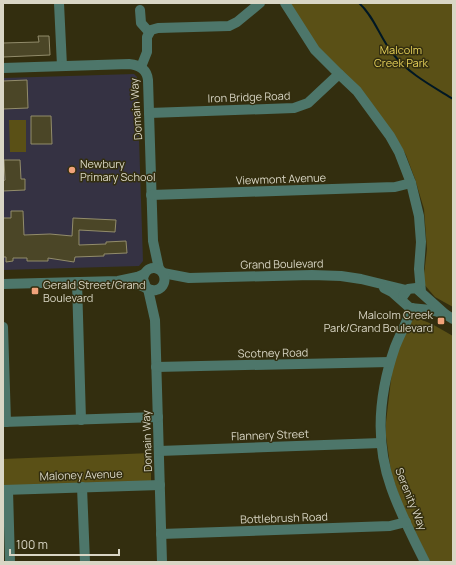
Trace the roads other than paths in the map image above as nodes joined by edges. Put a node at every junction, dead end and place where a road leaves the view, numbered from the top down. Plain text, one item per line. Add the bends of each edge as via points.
1 (59, 3) edge
2 (260, 3) edge
3 (285, 3) edge
4 (140, 10) dead end
5 (149, 32) junction
6 (62, 66) junction
7 (141, 67) junction
8 (3, 68) edge
9 (339, 74) junction
10 (149, 113) junction
11 (411, 183) junction
12 (151, 196) junction
13 (153, 241) junction
14 (419, 269) junction
15 (161, 271) junction
16 (146, 272) junction
17 (189, 278) junction
18 (118, 281) junction
19 (77, 282) junction
20 (374, 282) junction
21 (3, 284) edge
22 (162, 287) junction
23 (147, 288) junction
24 (408, 289) junction
25 (422, 293) junction
26 (409, 306) junction
27 (449, 317) edge
28 (155, 320) junction
29 (3, 327) edge
30 (3, 335) edge
31 (390, 362) junction
32 (156, 368) junction
33 (158, 417) junction
34 (81, 420) junction
35 (5, 422) edge
36 (381, 443) junction
37 (159, 451) junction
38 (160, 485) junction
39 (82, 487) junction
40 (6, 490) edge
41 (406, 522) junction
42 (161, 534) junction
43 (10, 562) edge
44 (85, 562) edge
45 (162, 562) edge
46 (425, 562) edge

1 - 6 street
2 - 5 street via 229,26 158,28
3 - 9 street via 315,50
4 - 5 street via 140,23
5 - 7 street via 147,52
6 - 7 street, Domain Way via 129,64
6 - 8 street, Domain Way
7 - 10 street, Domain Way via 148,77
9 - 10 street, Iron Bridge Road via 308,103 294,108
9 - 11 street via 357,91 387,132 399,152
10 - 12 street, Domain Way
11 - 12 street, Viewmont Avenue via 395,187
11 - 14 street via 420,224
12 - 13 street, Domain Way
13 - 15 street, Domain Way
13 - 16 street, Domain Way
14 - 24 street
14 - 25 street
15 - 16 street via 155,268
15 - 17 street, Grand Boulevard
15 - 22 street via 165,279
16 - 18 street
16 - 23 street via 143,282
17 - 20 street, Grand Boulevard via 331,275
17 - 22 street, Grand Boulevard
18 - 19 street
18 - 23 street
19 - 21 street
19 - 34 street
20 - 24 street, Grand Boulevard
20 - 26 street, Grand Boulevard
22 - 23 street via 154,291
22 - 28 street, Domain Way
23 - 28 street, Domain Way
24 - 25 street via 416,288
24 - 26 street via 403,296
25 - 26 street via 422,304
25 - 27 street, Grand Boulevard
26 - 27 street, Grand Boulevard
26 - 31 street, Serenity Way
28 - 32 street, Domain Way
29 - 30 street
30 - 35 street
31 - 32 street, Scotney Road
31 - 36 street, Serenity Way via 381,412
32 - 33 street, Domain Way
33 - 34 street
33 - 37 street, Domain Way
34 - 35 street
36 - 37 street, Flannery Street
36 - 41 street, Serenity Way via 386,472
37 - 38 street, Domain Way
38 - 39 street, Maloney Avenue
38 - 42 street, Domain Way
39 - 40 street, Maloney Avenue
39 - 44 street
40 - 43 street
41 - 42 street, Bottlebrush Road via 390,526
41 - 46 street, Serenity Way
42 - 45 street, Domain Way

